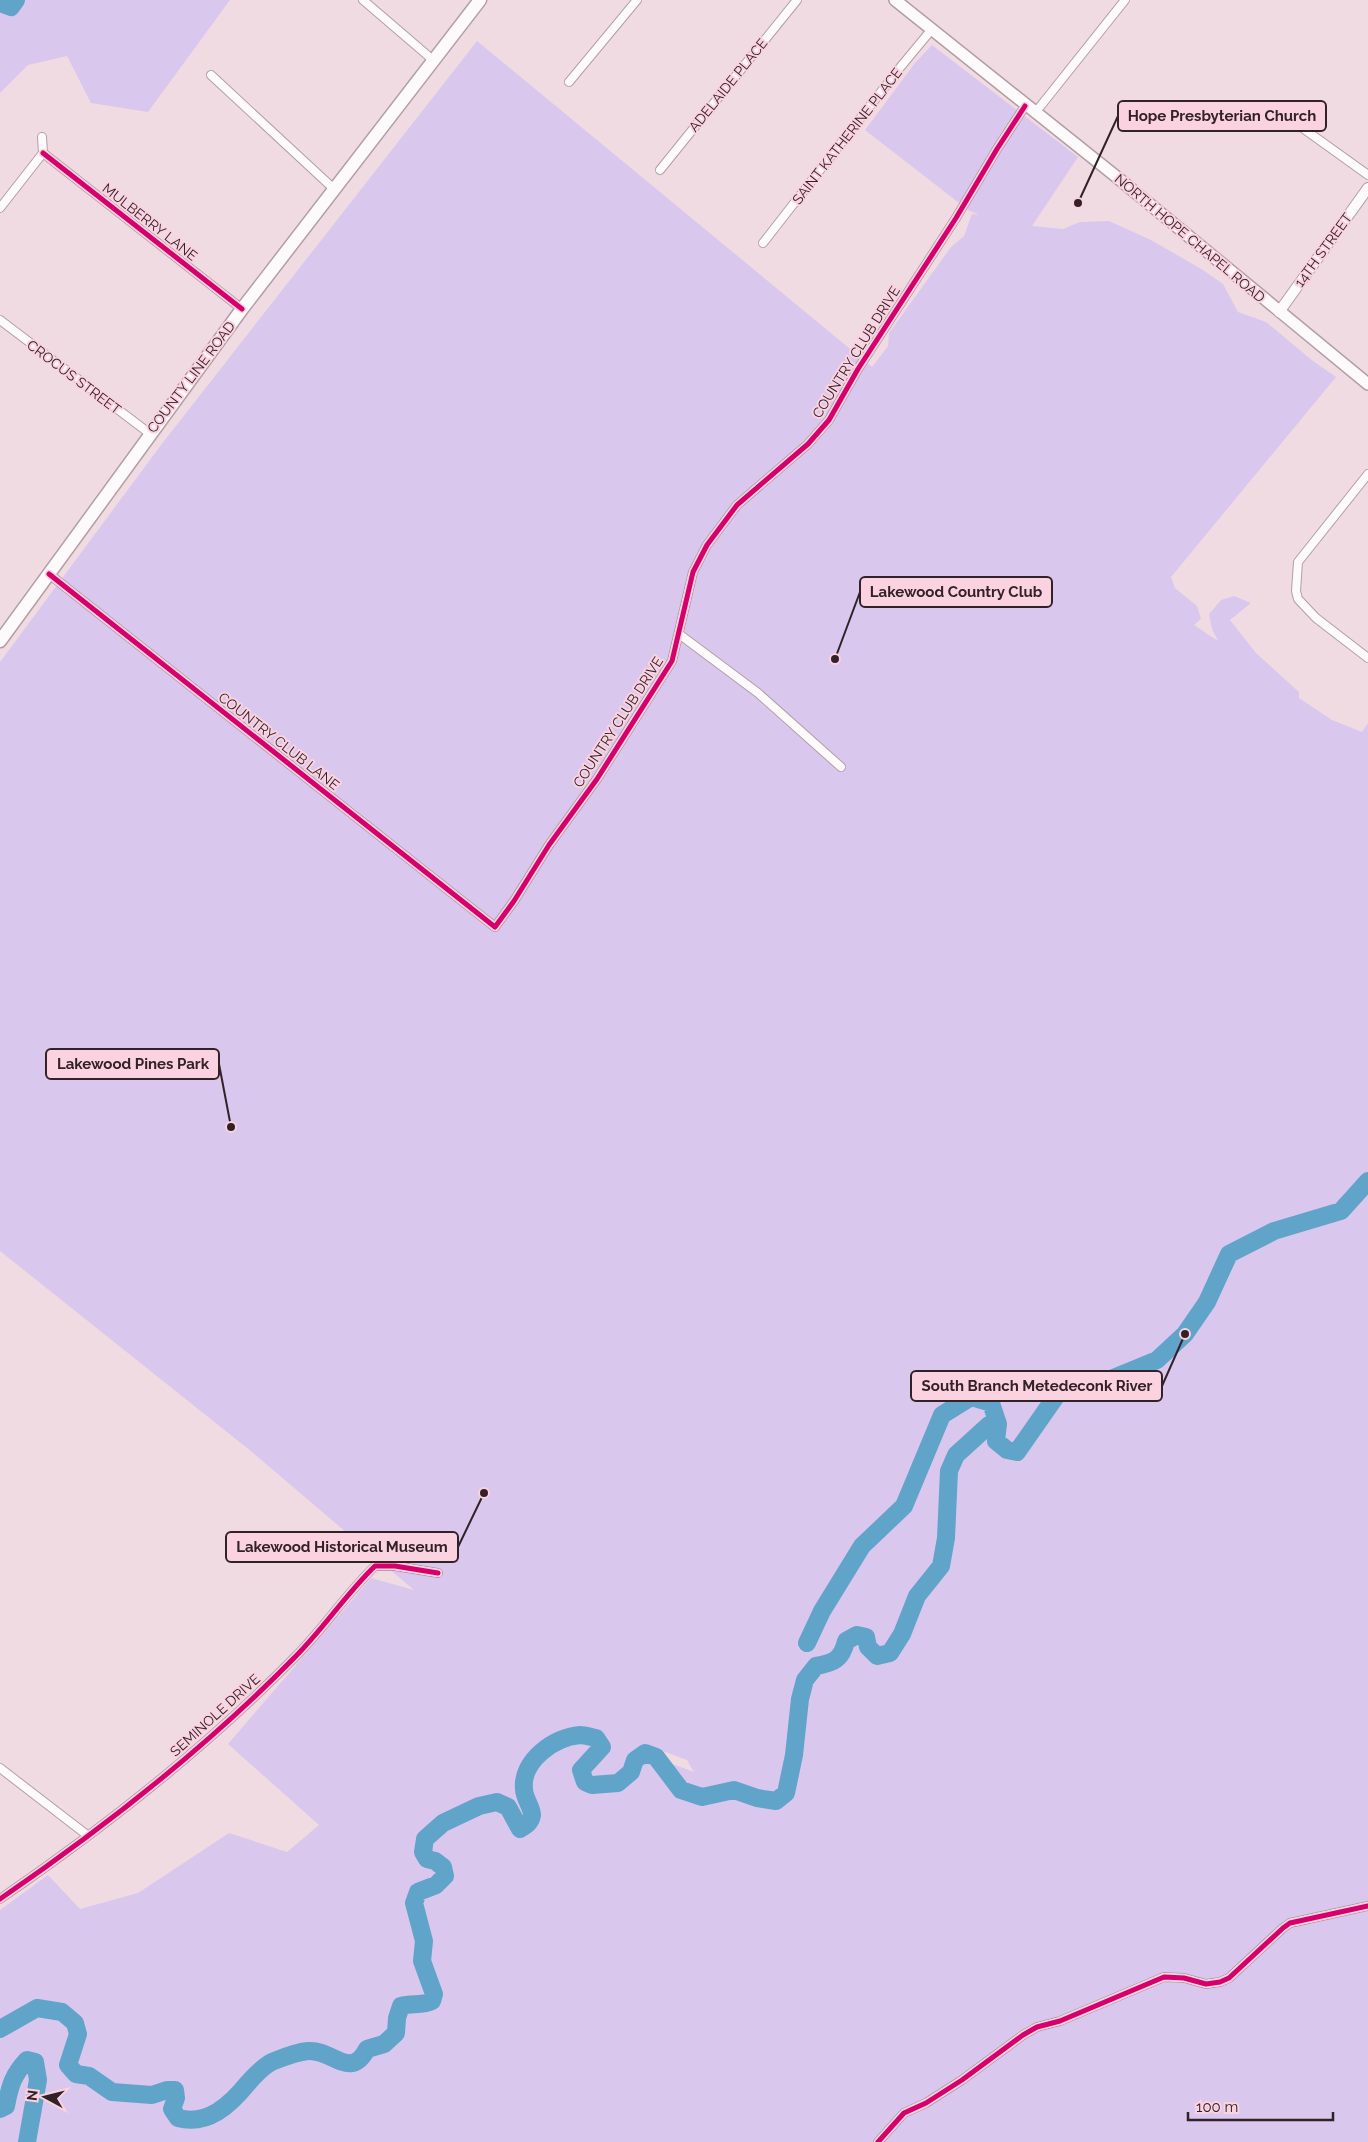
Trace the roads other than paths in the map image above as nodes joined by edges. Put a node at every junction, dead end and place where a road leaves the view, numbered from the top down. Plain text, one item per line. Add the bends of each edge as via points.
1 (363, 0) edge
2 (480, 0) edge
3 (637, 0) edge
4 (797, 0) edge
5 (895, 0) edge
6 (1126, 0) edge
7 (932, 30) junction
8 (433, 60) junction
9 (211, 75) dead end
10 (569, 82) dead end
11 (1258, 106) dead end
12 (1030, 109) junction
13 (42, 137) dead end
14 (43, 153) junction
15 (660, 170) dead end
16 (1368, 174) edge
17 (1368, 188) edge
18 (334, 189) junction
19 (0, 208) edge
20 (763, 243) dead end
21 (242, 309) junction
22 (1279, 312) junction
23 (0, 320) edge
24 (1368, 384) edge
25 (149, 434) junction
26 (1368, 474) edge
27 (49, 574) junction
28 (679, 634) junction
29 (0, 641) edge
30 (1368, 658) edge
31 (841, 767) dead end
32 (495, 926) joint
33 (438, 1574) dead end
34 (0, 1768) edge
35 (87, 1835) junction
36 (0, 1899) edge
37 (1368, 1906) edge
38 (878, 2142) edge

1 - 8 street
2 - 8 main road, COUNTY LINE ROAD
3 - 10 street
4 - 15 street, ADELAIDE PLACE
5 - 7 main road, NORTH HOPE CHAPEL ROAD
6 - 12 street, COUNTRY CLUB DRIVE
7 - 12 main road, NORTH HOPE CHAPEL ROAD
7 - 20 street, SAINT KATHERINE PLACE
8 - 18 main road, COUNTY LINE ROAD
9 - 18 street
11 - 16 street via 1272,106
12 - 22 main road, NORTH HOPE CHAPEL ROAD
12 - 28 street, COUNTRY CLUB DRIVE via 997,149 829,420 808,444 737,506 707,545 693,572
13 - 14 street
14 - 19 street
14 - 21 street, MULBERRY LANE
17 - 22 street, 14TH STREET
18 - 21 main road, COUNTY LINE ROAD
21 - 25 main road, COUNTY LINE ROAD
22 - 24 main road, NORTH HOPE CHAPEL ROAD
23 - 25 street, CROCUS STREET
25 - 27 main road, COUNTY LINE ROAD
26 - 30 street via 1298,562 1296,591 1298,599 1316,618
27 - 29 main road, COUNTY LINE ROAD
27 - 32 street, COUNTRY CLUB LANE
28 - 31 street via 758,693
28 - 32 street, COUNTRY CLUB DRIVE via 672,662 597,780
33 - 35 street, SEMINOLE DRIVE via 395,1566 375,1566 296,1657 212,1738
34 - 35 street
35 - 36 street, SEMINOLE DRIVE
37 - 38 street via 1290,1923 1229,1978 1220,1982 1206,1984 1164,1977 1077,2014 1037,2027 962,2080 904,2114

